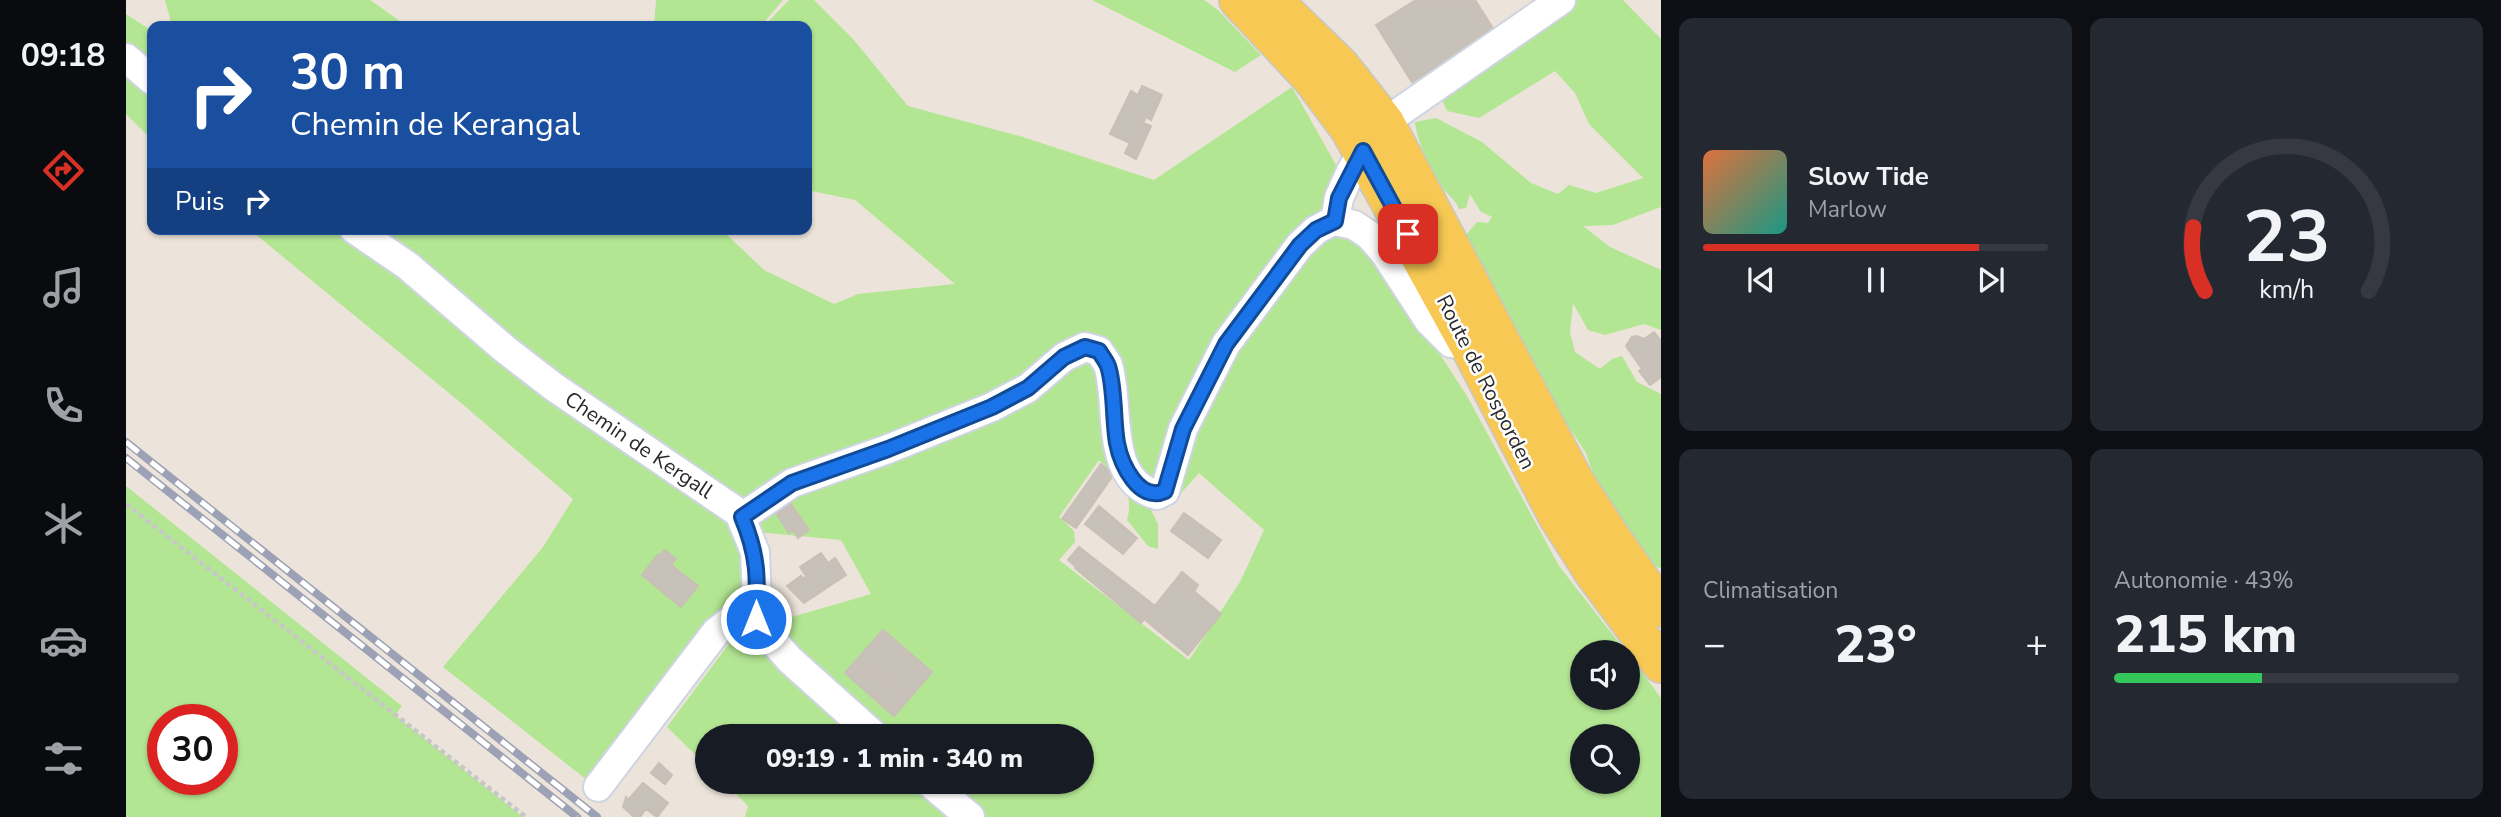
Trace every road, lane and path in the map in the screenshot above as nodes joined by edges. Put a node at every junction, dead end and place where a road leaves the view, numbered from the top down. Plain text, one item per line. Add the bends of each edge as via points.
1 (1238, 0) edge
2 (1273, 0) edge
3 (1561, 0) edge
4 (126, 58) edge
5 (147, 76) edge
6 (1385, 122) junction
7 (1363, 151) junction
8 (1335, 221) junction
9 (362, 235) edge
10 (1483, 340) junction
11 (126, 504) edge
12 (742, 517) junction
13 (1661, 608) edge
14 (757, 612) junction
15 (1661, 664) edge
16 (862, 724) edge
17 (598, 786) dead end
18 (943, 794) edge
19 (526, 817) edge
20 (970, 817) edge

1 - 7 main road, Route de Rosporden via 1311,78
2 - 6 main road, Route de Rosporden via 1340,65
3 - 6 street
4 - 5 street
6 - 7 street
6 - 10 main road, Route de Rosporden
7 - 8 street via 1339,198
7 - 10 main road, Route de Rosporden
8 - 10 street via 1370,235 1443,336 1457,345
8 - 12 street via 1300,245 1226,344 1183,429 1165,491 1157,495 1144,491 1128,472 1117,446 1108,366 1099,351 1085,347 1064,357 1028,388 992,407 792,483
9 - 12 street, Chemin de Kergall via 416,273 554,387
10 - 13 main road, Route de Rosporden via 1528,395 1575,481
10 - 15 main road, Route de Rosporden via 1557,516
11 - 19 path
12 - 14 street via 755,552
14 - 16 street via 758,624 768,638
14 - 17 street via 730,621 716,632
18 - 20 street

